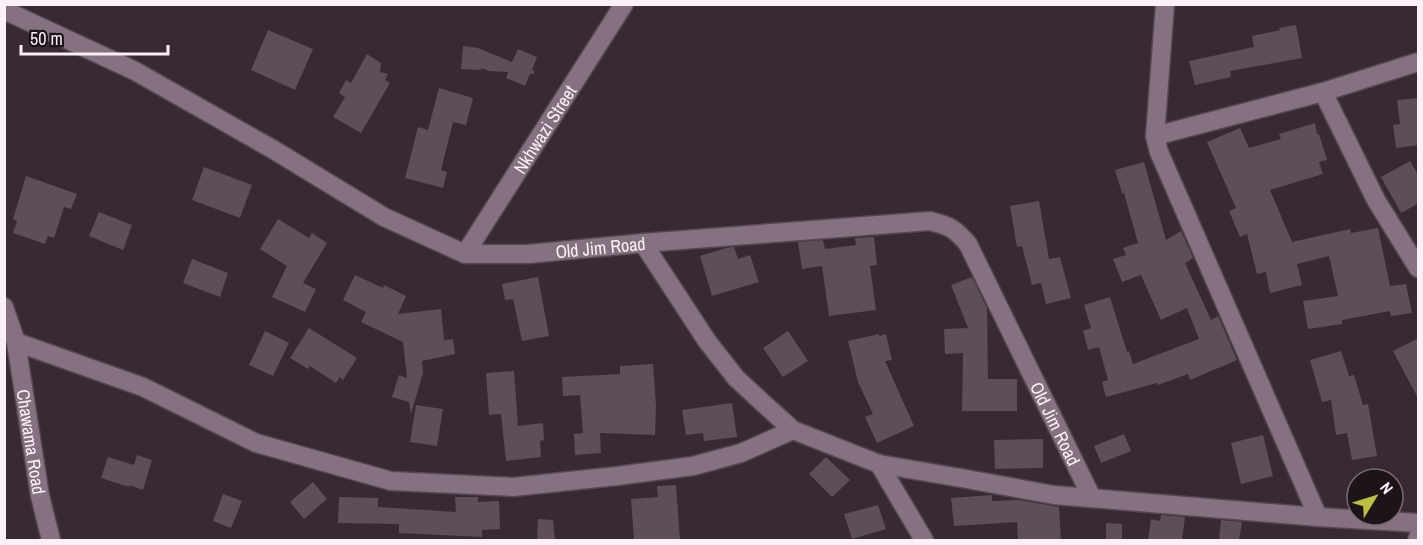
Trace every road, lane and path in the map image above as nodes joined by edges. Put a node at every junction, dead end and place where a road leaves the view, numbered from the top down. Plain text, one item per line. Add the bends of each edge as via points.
1 (624, 4) edge
2 (1165, 4) edge
3 (4, 10) edge
4 (1419, 62) edge
5 (1323, 92) junction
6 (1155, 136) junction
7 (643, 243) junction
8 (465, 255) junction
9 (1419, 268) edge
10 (4, 307) edge
11 (16, 342) junction
12 (794, 430) junction
13 (879, 464) junction
14 (1092, 498) junction
15 (1318, 517) junction
16 (1419, 523) edge
17 (51, 540) edge
18 (924, 540) edge

1 - 8 street, Nkhwazi Street
2 - 6 street
3 - 8 street, Old Jim Road via 135,71 384,217
4 - 5 street
5 - 6 street
5 - 9 street via 1376,200
6 - 15 street via 1159,153
7 - 8 street, Old Jim Road via 528,254
7 - 12 street via 706,341 736,378
7 - 14 street, Old Jim Road via 930,221 949,225 968,244
10 - 11 street, Chawama Road
11 - 12 street via 143,387 256,443 391,481 513,487 693,466 741,453
11 - 17 street, Chawama Road via 40,496
12 - 13 street
13 - 14 street via 1054,495
13 - 18 street
14 - 15 street
15 - 16 street

